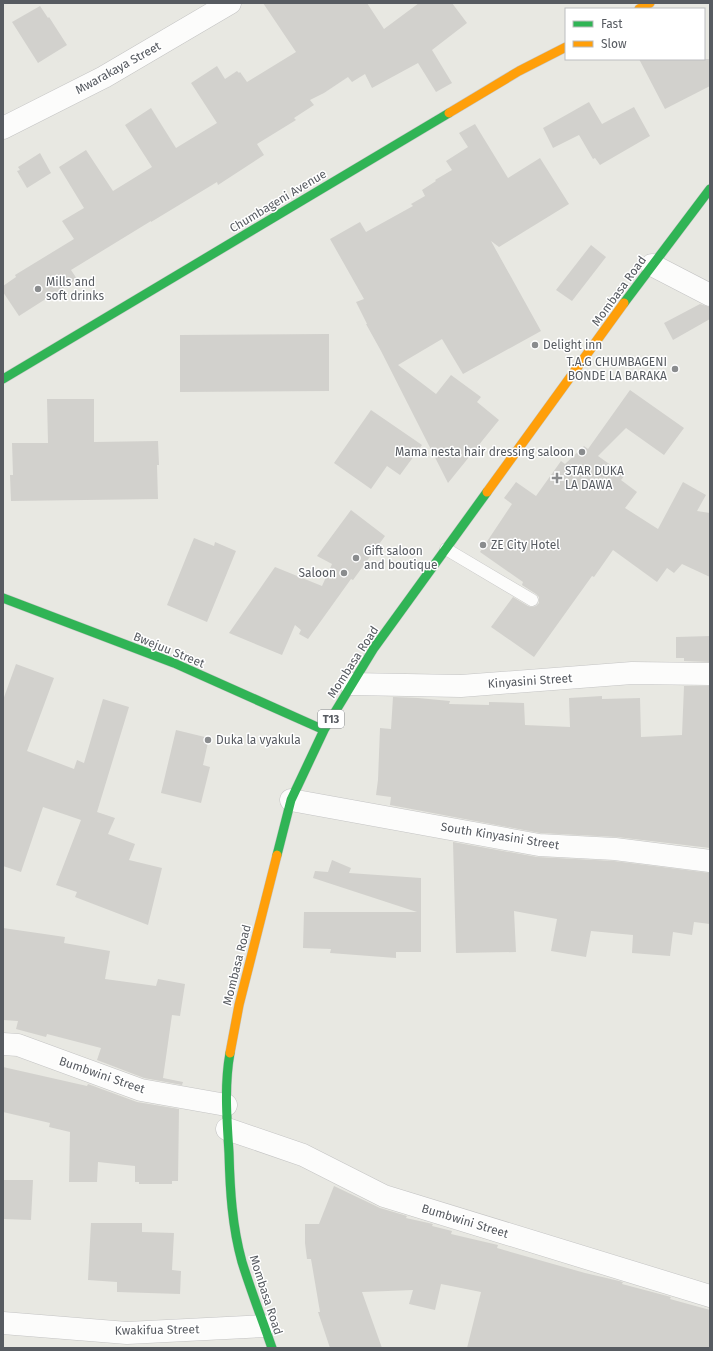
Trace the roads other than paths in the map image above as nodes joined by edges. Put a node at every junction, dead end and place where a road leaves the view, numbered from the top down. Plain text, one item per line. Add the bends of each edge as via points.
1 (230, 3) edge
2 (650, 3) edge
3 (641, 8) edge
4 (565, 48) edge
5 (3, 128) edge
6 (710, 188) edge
7 (652, 265) junction
8 (710, 295) edge
9 (3, 379) edge
10 (446, 549) junction
11 (3, 598) edge
12 (532, 600) dead end
13 (710, 674) edge
14 (351, 684) junction
15 (324, 730) junction
16 (291, 800) junction
17 (710, 861) edge
18 (3, 1044) edge
19 (226, 1105) junction
20 (227, 1129) junction
21 (710, 1296) edge
22 (3, 1323) edge
23 (264, 1326) junction
24 (272, 1348) edge

1 - 5 street, Mwarakaya Street via 104,77
2 - 3 main road
4 - 9 main road, Chumbageni Avenue via 512,76
6 - 7 main road, Mombasa Road / T13
7 - 8 street
7 - 10 main road, Mombasa Road / T13
10 - 12 lane
10 - 14 main road, Mombasa Road / T13
11 - 15 main road, Bwejuu Street via 174,663
13 - 14 street, Kinyasini Street via 632,673 461,686
14 - 15 main road, Mombasa Road / T13
15 - 16 main road, Mombasa Road / T13
16 - 17 street, South Kinyasini Street via 538,845 615,849
16 - 19 main road, Mombasa Road / T13 via 237,1012 227,1070
18 - 19 street, Bumbwini Street via 18,1045 141,1090
19 - 20 main road, Mombasa Road / T13
20 - 21 street, Bumbwini Street via 303,1155 384,1196
20 - 23 main road, Mombasa Road / T13 via 234,1224 242,1261
22 - 23 street, Kwakifua Street via 127,1333
23 - 24 main road, Mombasa Road / T13

